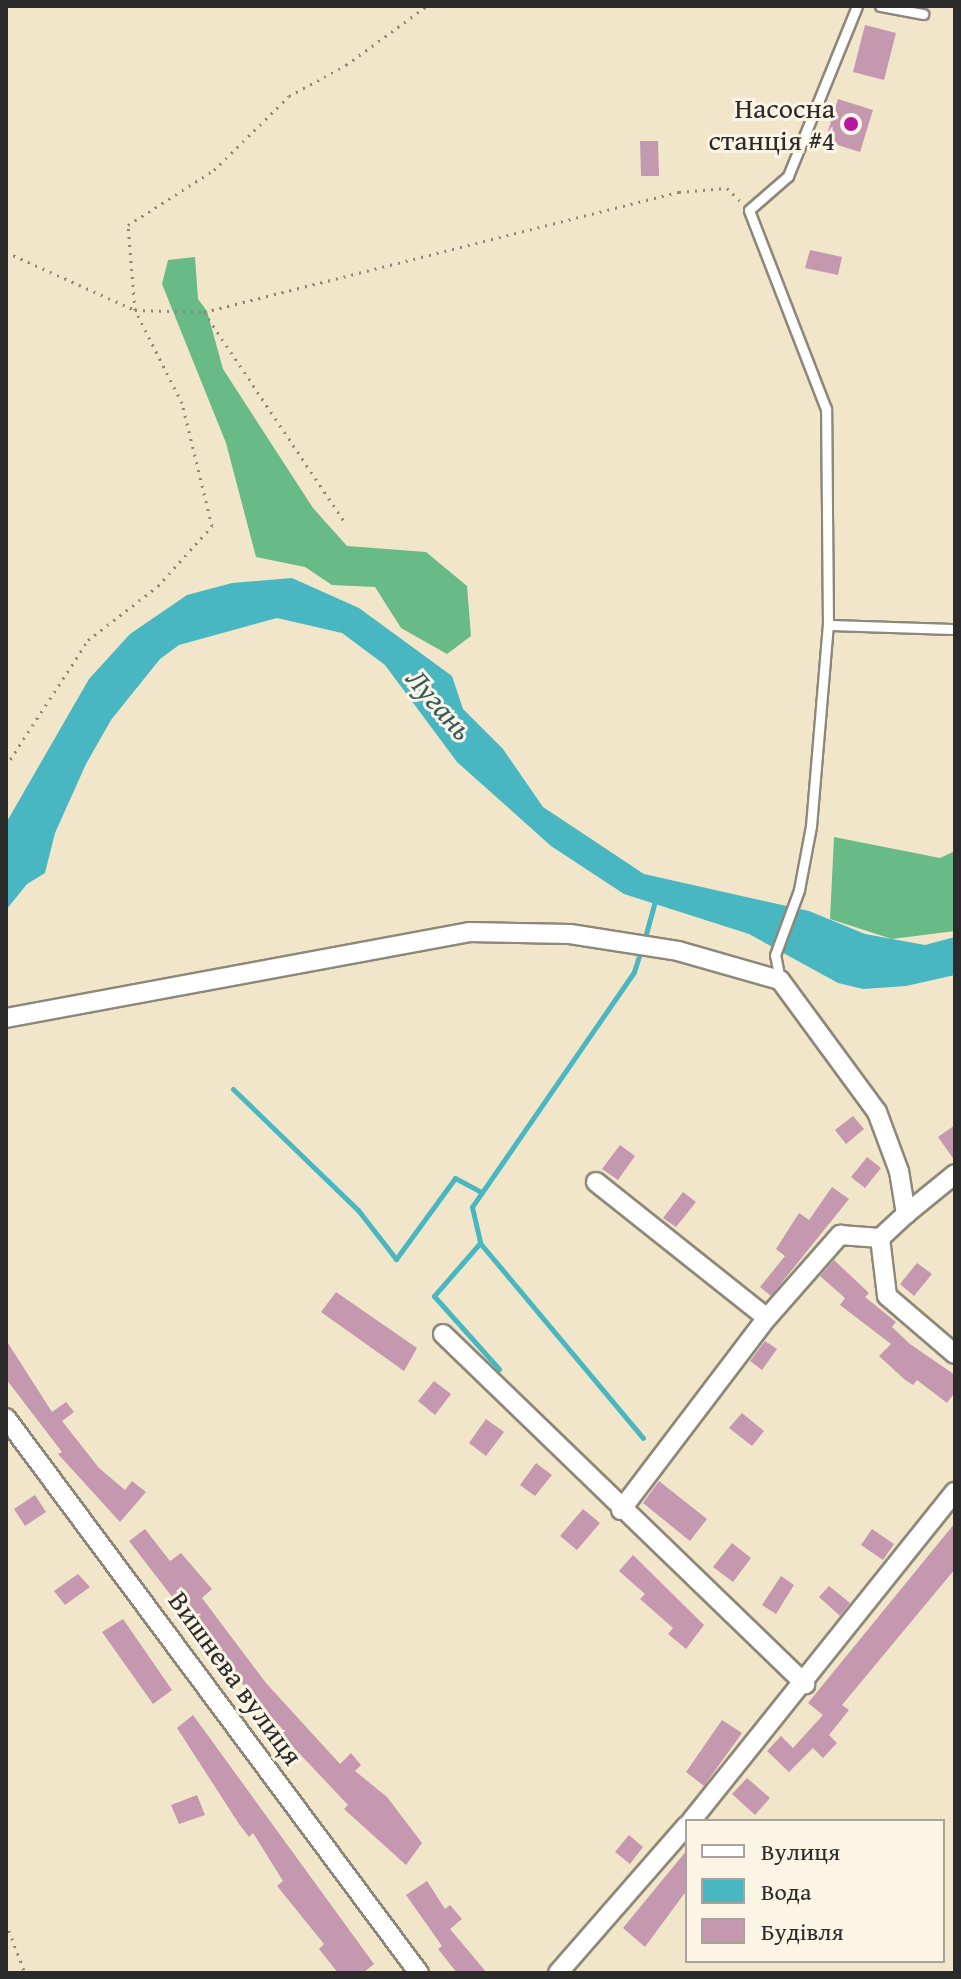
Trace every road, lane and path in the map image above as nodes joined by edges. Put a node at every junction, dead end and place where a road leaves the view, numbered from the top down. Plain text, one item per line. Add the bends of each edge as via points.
1 (427, 6) edge
2 (857, 6) edge
3 (880, 6) edge
4 (923, 14) dead end
5 (749, 210) junction
6 (6, 252) edge
7 (135, 310) junction
8 (204, 312) junction
9 (344, 521) dead end
10 (828, 625) junction
11 (955, 629) edge
12 (6, 766) edge
13 (780, 980) junction
14 (6, 1018) edge
15 (955, 1174) edge
16 (596, 1182) dead end
17 (906, 1214) junction
18 (880, 1238) junction
19 (767, 1318) junction
20 (443, 1334) dead end
21 (955, 1354) edge
22 (6, 1418) edge
23 (955, 1492) edge
24 (621, 1510) junction
25 (805, 1684) junction
26 (692, 1819) edge
27 (685, 1828) edge
28 (6, 1923) edge
29 (25, 1973) edge
30 (419, 1973) edge
31 (558, 1973) edge

1 - 7 path via 346,65 289,96 214,170 128,225
2 - 5 lane via 788,176
3 - 4 lane
5 - 8 path via 727,188 679,192
5 - 10 lane via 826,409
6 - 7 path
7 - 8 path
7 - 12 path via 182,403 212,526 158,586 88,640
8 - 9 path
10 - 11 lane
10 - 13 lane via 811,826 799,890 775,955
13 - 14 street via 678,951 570,934 469,932
13 - 17 street via 877,1112 899,1171
15 - 17 street
16 - 19 street
17 - 18 street
18 - 19 street via 840,1235
18 - 21 street via 887,1296
19 - 24 street
20 - 24 street
22 - 30 street, Вишнева вулиця
23 - 25 street
24 - 25 street
25 - 26 street
27 - 31 street
28 - 29 path

